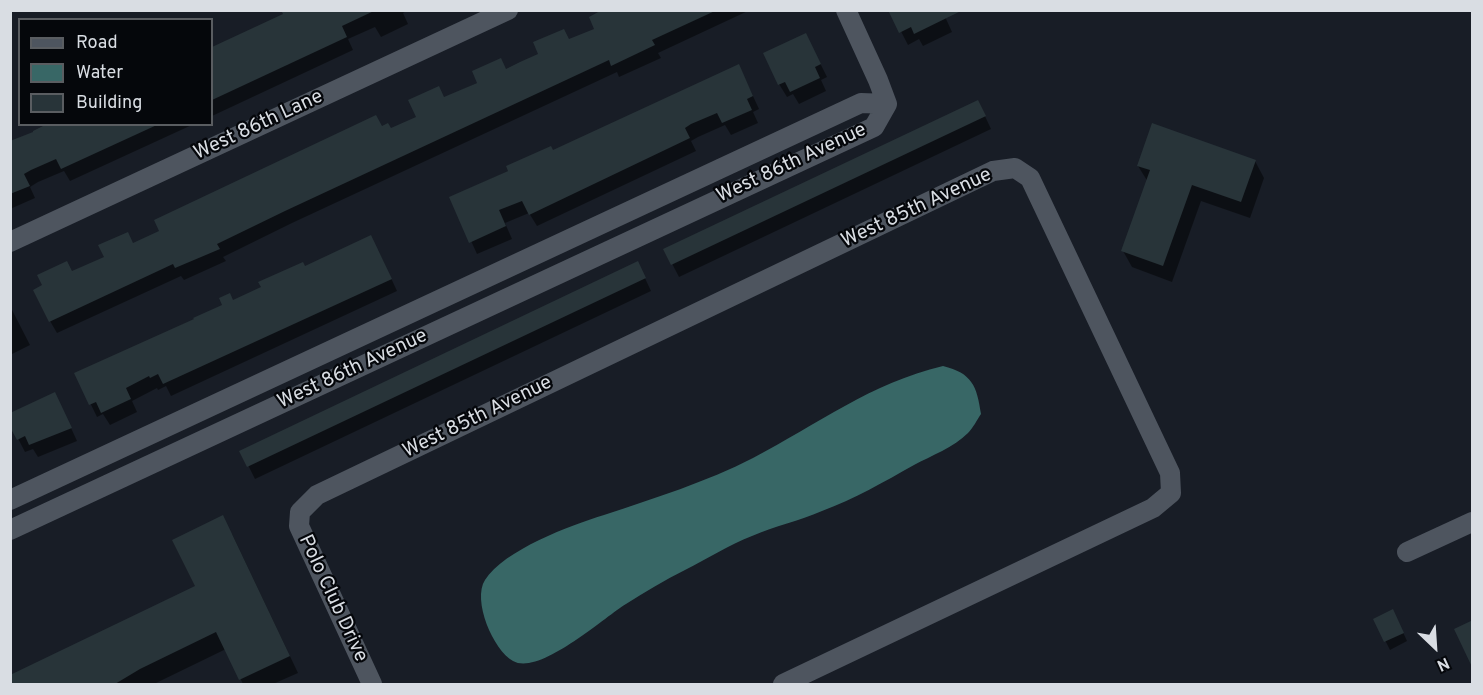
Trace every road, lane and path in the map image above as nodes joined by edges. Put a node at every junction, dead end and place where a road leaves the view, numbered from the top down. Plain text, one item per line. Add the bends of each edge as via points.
1 (508, 10) edge
2 (846, 10) edge
3 (886, 104) junction
4 (10, 242) edge
5 (10, 500) edge
6 (300, 512) joint
7 (13, 522) edge
8 (1473, 522) edge
9 (1407, 552) dead end
10 (372, 684) edge
11 (783, 684) edge

1 - 4 street, West 86th Lane
2 - 3 street
3 - 5 street, West 86th Avenue via 861,103
3 - 7 street, West 86th Avenue via 874,127
6 - 10 street, Polo Club Drive via 299,526
6 - 11 street, West 85th Avenue via 317,495 993,171 1016,168 1030,178 1035,188 1170,473 1171,493 1153,508
8 - 9 street

